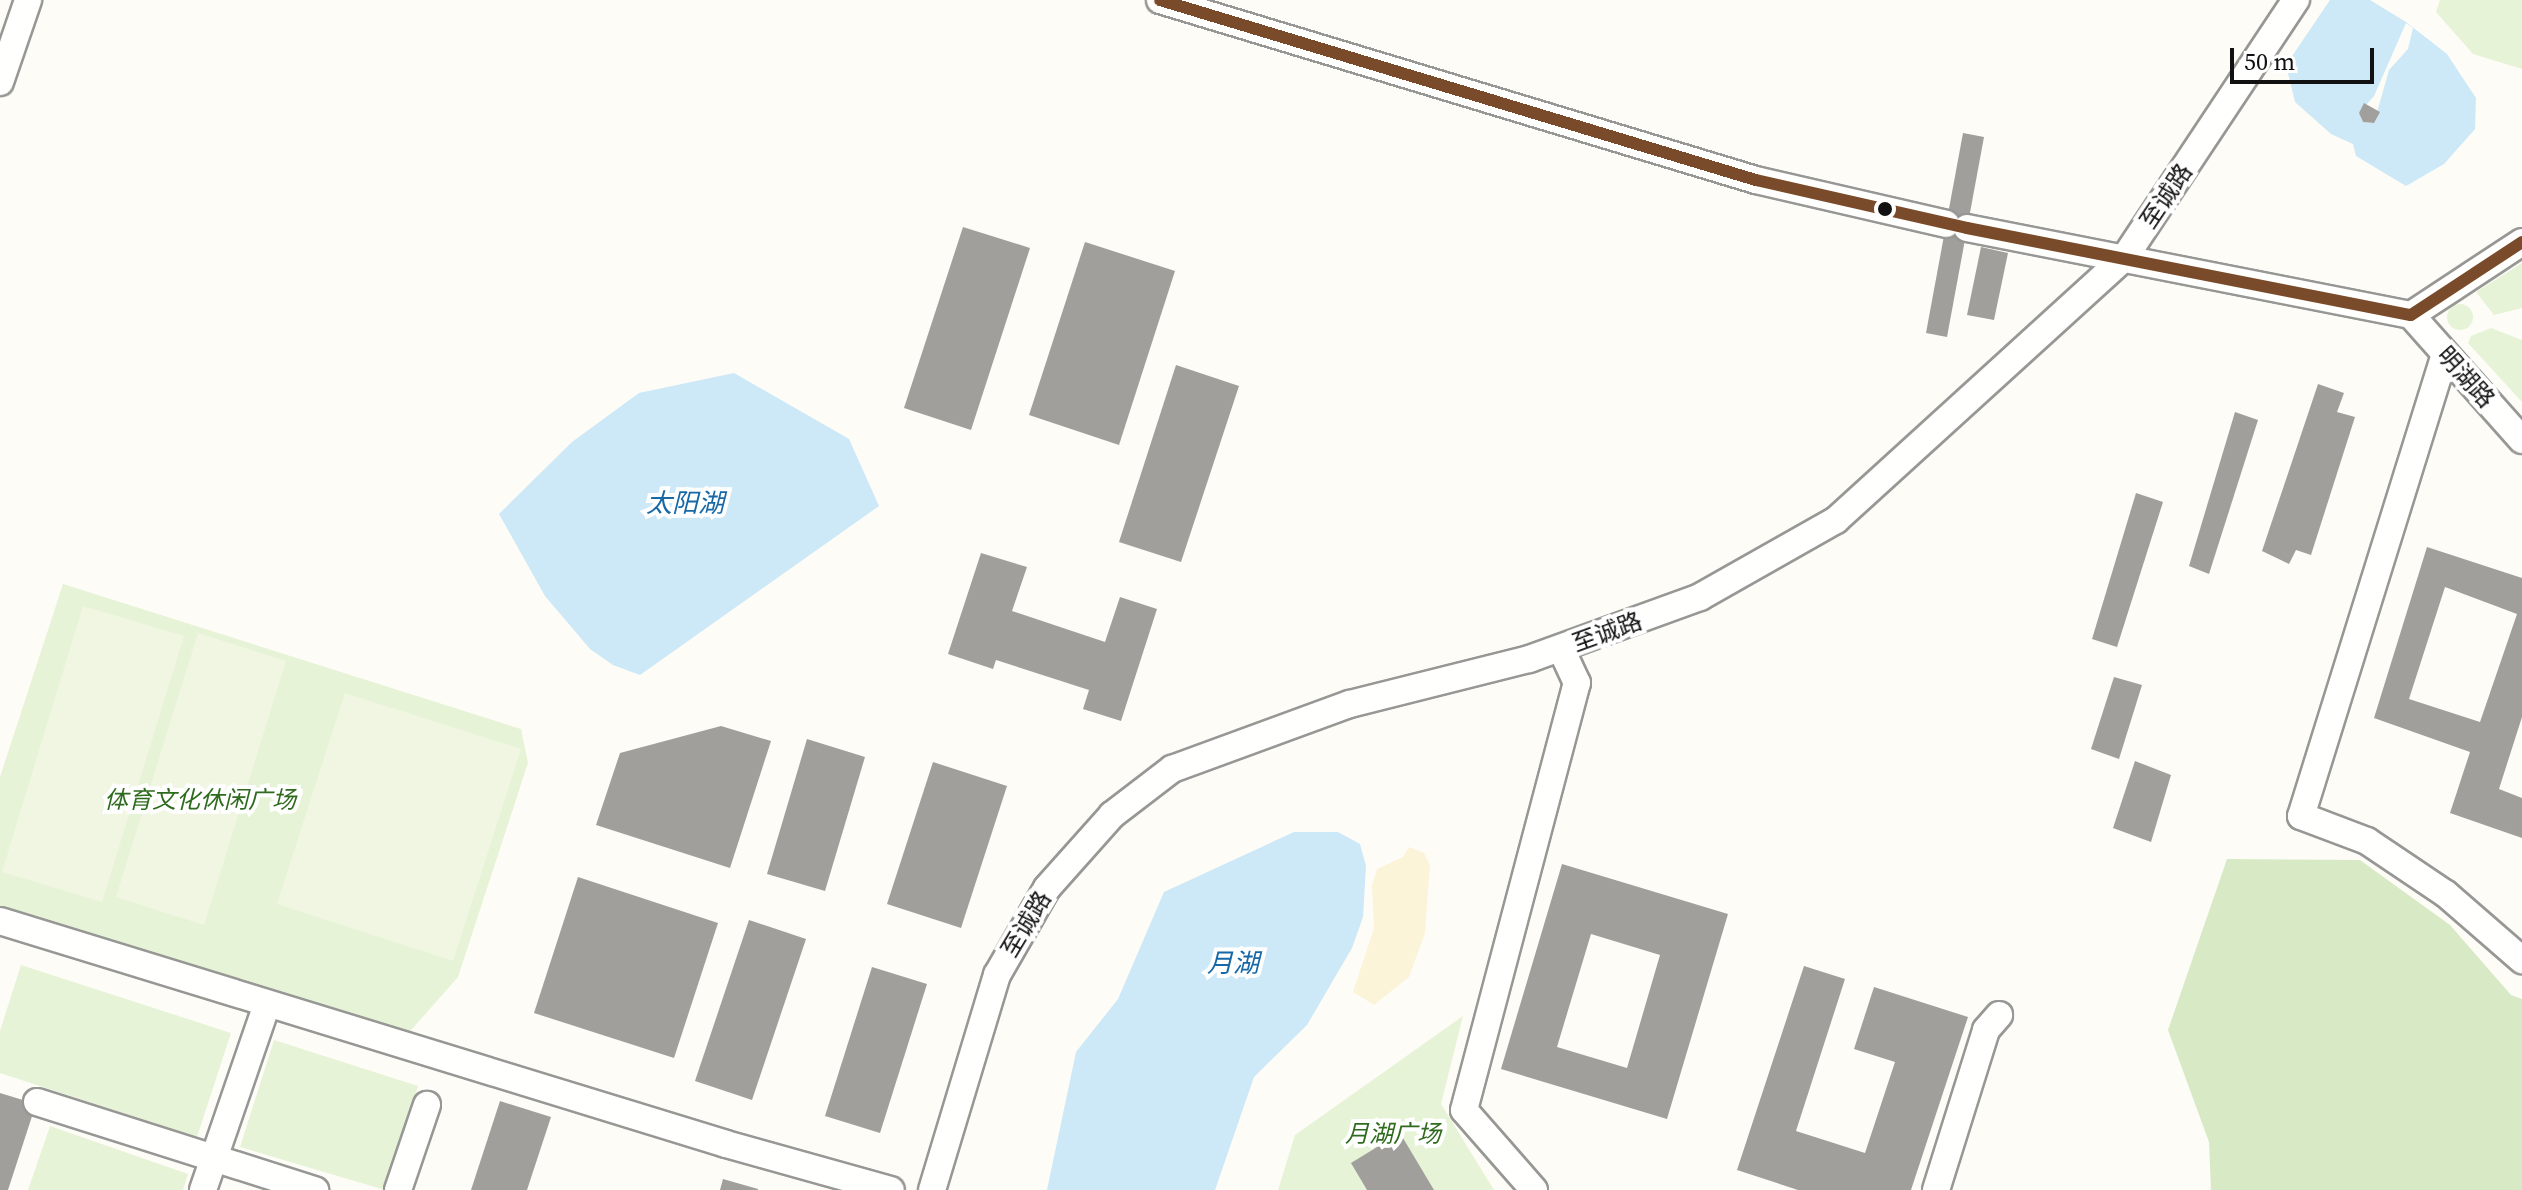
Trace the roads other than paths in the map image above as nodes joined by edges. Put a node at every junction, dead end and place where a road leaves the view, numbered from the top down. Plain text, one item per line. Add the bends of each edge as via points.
1 (28, 0) edge
2 (1160, 0) edge
3 (2296, 0) edge
4 (0, 82) edge
5 (2522, 242) edge
6 (2125, 257) junction
7 (2411, 315) junction
8 (2445, 354) junction
9 (2522, 440) edge
10 (1561, 649) junction
11 (0, 921) edge
12 (2522, 960) edge
13 (267, 1004) junction
14 (1999, 1015) dead end
15 (37, 1102) dead end
16 (427, 1105) dead end
17 (214, 1157) junction
18 (203, 1190) edge
19 (315, 1190) edge
20 (398, 1190) edge
21 (891, 1190) edge
22 (932, 1190) edge
23 (1534, 1190) edge
24 (1936, 1190) edge

1 - 4 street
2 - 6 street via 1756,180
3 - 6 street, 至诚路
5 - 7 street
6 - 7 street
6 - 10 street, 至诚路 via 1836,520 1700,597
7 - 8 street, 明湖路
8 - 9 street, 明湖路
8 - 12 street via 2301,816 2367,841 2446,894
10 - 22 street, 至诚路 via 1350,704 1172,769 1112,815 1047,888 997,975
10 - 23 street via 1577,683 1464,1110
11 - 13 street
13 - 17 street
13 - 21 street
14 - 24 street via 1986,1030
15 - 17 street
16 - 20 street
17 - 18 street
17 - 19 street

